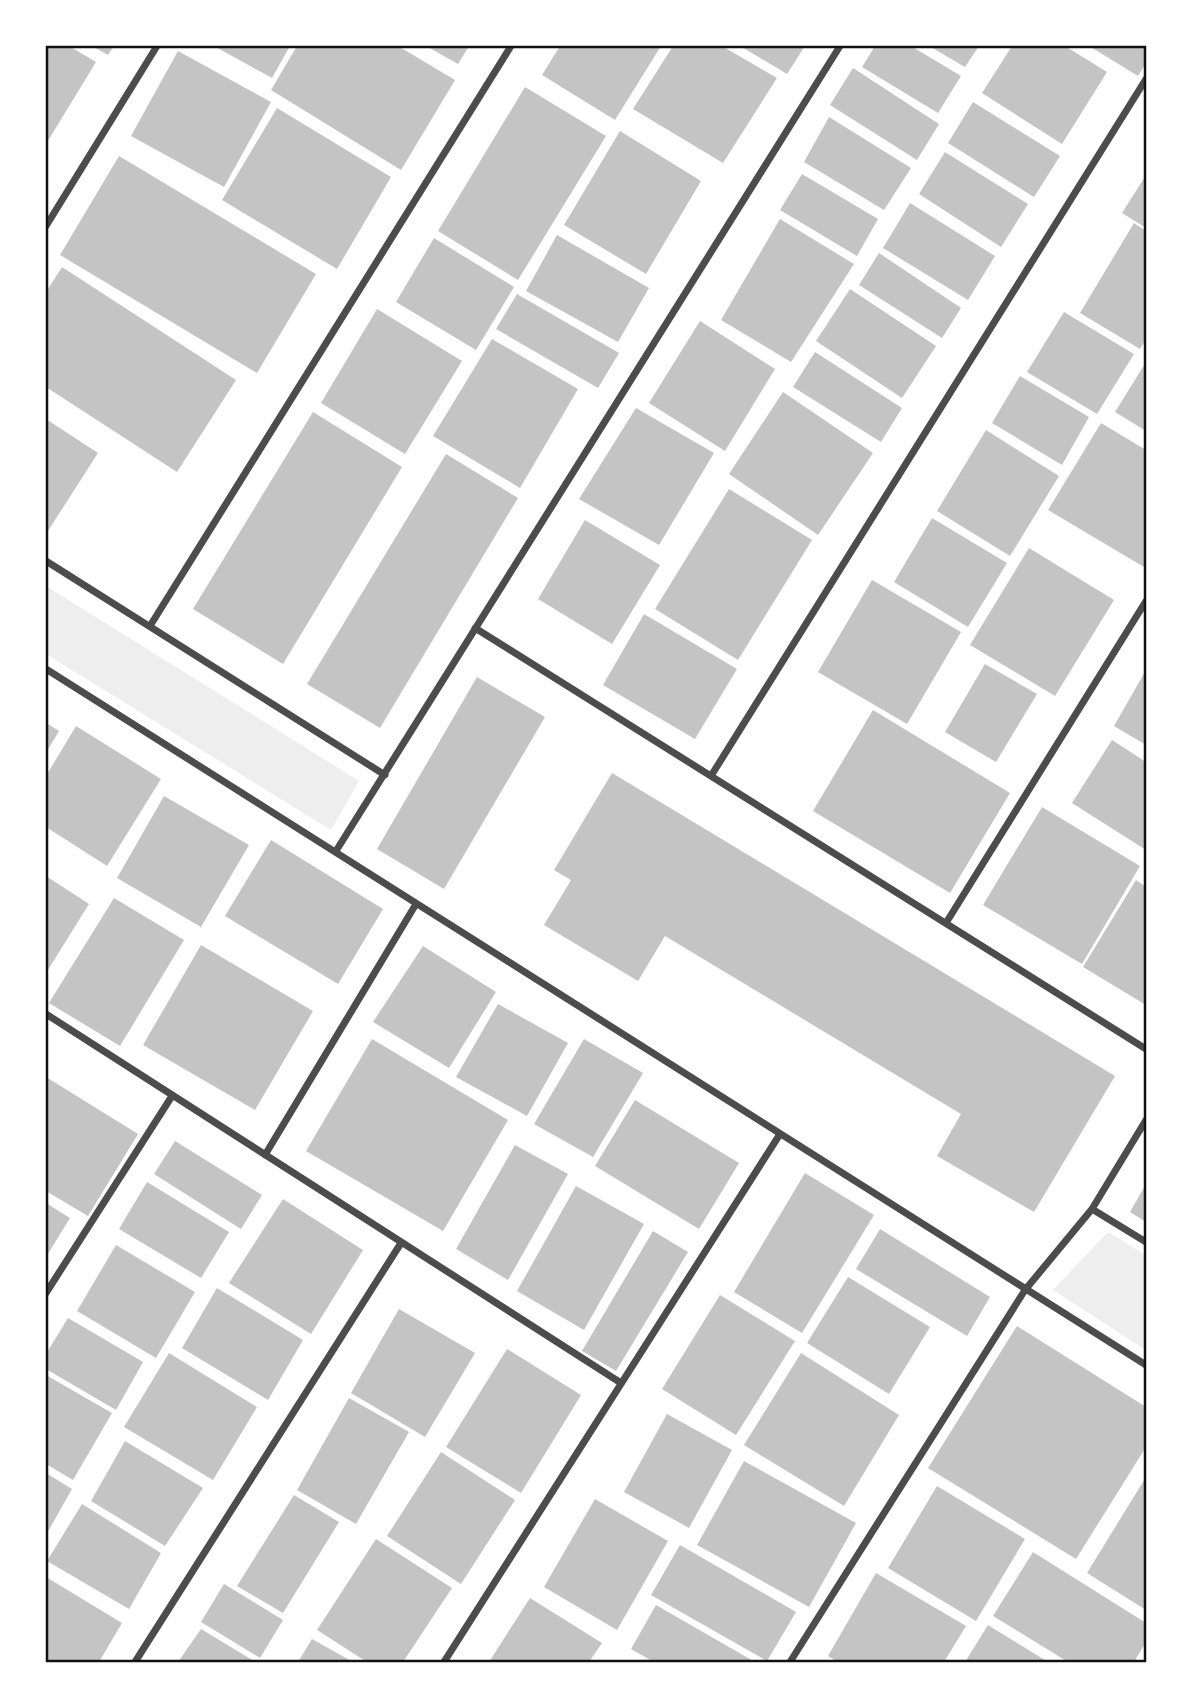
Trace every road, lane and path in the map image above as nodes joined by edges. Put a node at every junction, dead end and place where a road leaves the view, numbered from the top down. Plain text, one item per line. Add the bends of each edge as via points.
1 (157, 46) edge
2 (511, 46) edge
3 (841, 46) edge
4 (1146, 79) edge
5 (46, 226) edge
6 (46, 561) edge
7 (1146, 601) edge
8 (150, 626) junction
9 (475, 628) junction
10 (46, 669) edge
11 (384, 775) junction
12 (711, 776) junction
13 (336, 851) junction
14 (416, 904) junction
15 (946, 923) junction
16 (46, 1014) edge
17 (1146, 1049) edge
18 (172, 1096) junction
19 (1146, 1120) edge
20 (780, 1134) junction
21 (265, 1155) junction
22 (1092, 1209) junction
23 (1146, 1242) edge
24 (401, 1243) junction
25 (1025, 1290) junction
26 (46, 1293) edge
27 (1146, 1365) edge
28 (621, 1383) junction
29 (135, 1662) edge
30 (444, 1662) edge
31 (790, 1662) edge

1 - 5 street
2 - 8 street
3 - 9 street
4 - 12 street
6 - 8 street
7 - 15 street
8 - 11 street
9 - 11 street
9 - 12 street
10 - 13 street
11 - 13 street
12 - 15 street
13 - 14 street
14 - 20 street
14 - 21 street
15 - 17 street
16 - 18 street
18 - 21 street
18 - 26 street
19 - 22 street
20 - 25 street
20 - 28 street
21 - 24 street
22 - 23 street
22 - 25 street
24 - 28 street
24 - 29 street
25 - 27 street
25 - 31 street
28 - 30 street

